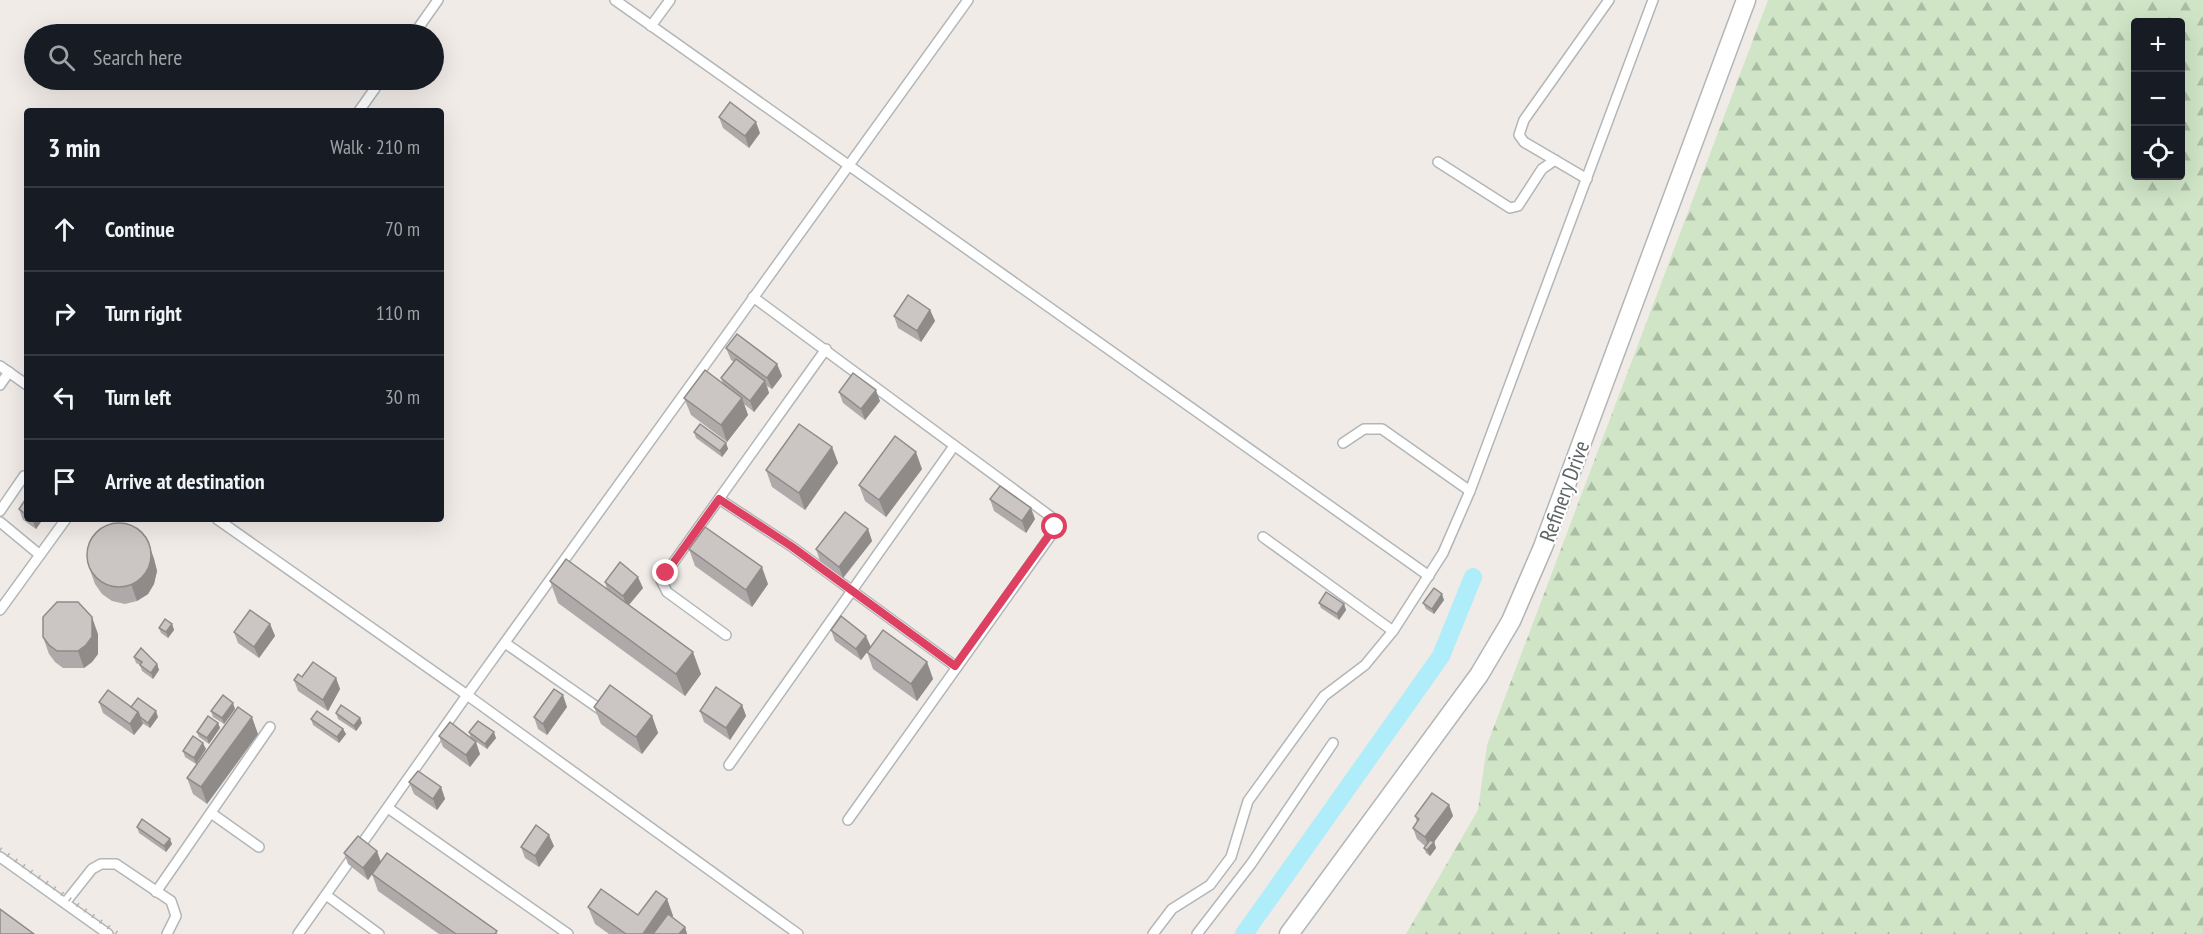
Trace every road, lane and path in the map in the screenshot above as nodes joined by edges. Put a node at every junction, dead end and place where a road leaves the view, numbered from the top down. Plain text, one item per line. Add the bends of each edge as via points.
1 (438, 0) edge
2 (615, 0) edge
3 (670, 0) edge
4 (968, 0) edge
5 (1609, 0) edge
6 (1653, 0) edge
7 (1746, 0) edge
8 (421, 24) edge
9 (651, 26) junction
10 (374, 90) edge
11 (361, 108) edge
12 (1555, 160) junction
13 (1438, 162) dead end
14 (847, 167) junction
15 (1587, 179) junction
16 (753, 297) junction
17 (826, 349) junction
18 (0, 366) edge
19 (9, 372) junction
20 (24, 383) edge
21 (0, 385) edge
22 (1343, 443) dead end
23 (954, 446) junction
24 (24, 476) dead end
25 (1470, 491) junction
26 (719, 499) junction
27 (0, 511) edge
28 (0, 522) edge
29 (64, 522) edge
30 (221, 522) edge
31 (1263, 537) dead end
32 (40, 555) junction
33 (1429, 576) junction
34 (852, 590) junction
35 (0, 610) edge
36 (1393, 631) junction
37 (726, 635) dead end
38 (505, 643) junction
39 (955, 666) junction
40 (467, 695) junction
41 (605, 713) edge
42 (270, 727) dead end
43 (1333, 743) dead end
44 (729, 765) dead end
45 (388, 808) junction
46 (211, 813) junction
47 (848, 820) dead end
48 (259, 847) dead end
49 (0, 857) edge
50 (156, 892) junction
51 (326, 895) junction
52 (65, 903) junction
53 (108, 934) edge
54 (167, 934) edge
55 (298, 934) edge
56 (379, 934) edge
57 (568, 934) edge
58 (798, 934) edge
59 (1153, 934) edge
60 (1197, 934) edge
61 (1289, 934) edge

1 - 8 lane
2 - 9 lane
3 - 9 lane
4 - 14 lane
5 - 12 lane via 1520,130 1520,139
6 - 15 lane
7 - 61 street, Refinery Drive via 1543,547 1511,621 1450,717
9 - 14 lane
10 - 11 lane
12 - 13 lane via 1542,169 1518,206 1510,208
12 - 15 lane
14 - 16 lane
14 - 33 lane
15 - 25 lane
16 - 17 lane
16 - 38 lane
17 - 23 lane
17 - 26 lane
18 - 19 lane
19 - 20 lane
19 - 21 lane
22 - 25 lane via 1364,429 1382,429
23 - 34 lane
23 - 39 lane via 1054,519 1055,527
24 - 27 lane
25 - 33 lane
26 - 34 lane
26 - 37 lane via 661,584
28 - 32 lane
29 - 32 lane
30 - 40 lane
31 - 36 lane
32 - 35 lane
33 - 36 lane
34 - 39 lane
34 - 44 lane
36 - 59 lane via 1365,665 1324,696 1248,801 1231,857 1210,885 1172,909
38 - 40 lane
38 - 41 lane
39 - 47 lane
40 - 45 lane
40 - 58 lane
42 - 46 lane
43 - 60 lane via 1251,864
45 - 51 lane
45 - 57 lane
46 - 48 lane
46 - 50 lane
49 - 52 lane
50 - 52 lane via 116,864 107,864 92,869
50 - 54 lane via 171,901 174,909 174,923
51 - 55 lane
51 - 56 lane
52 - 53 lane

